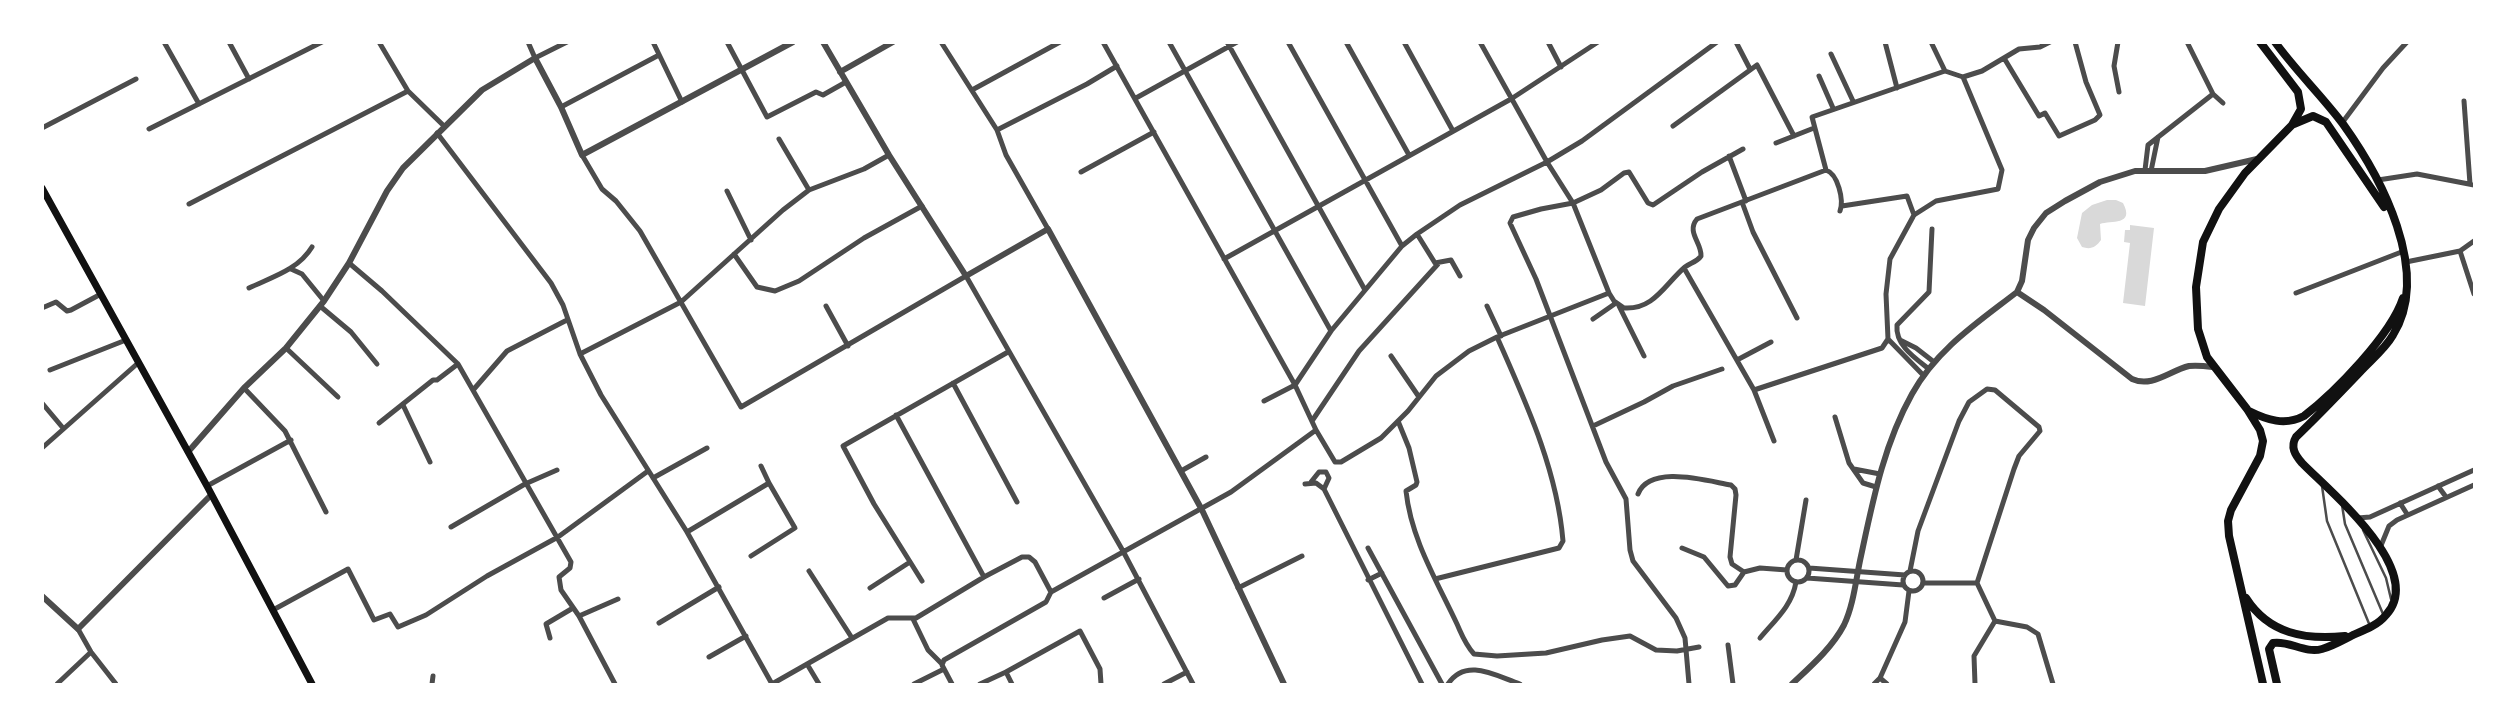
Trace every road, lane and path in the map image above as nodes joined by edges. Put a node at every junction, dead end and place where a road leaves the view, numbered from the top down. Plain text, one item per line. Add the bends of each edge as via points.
1 (164, 42) edge
2 (230, 42) edge
3 (322, 42) edge
4 (379, 42) edge
5 (528, 42) edge
6 (567, 42) edge
7 (653, 42) edge
8 (727, 42) edge
9 (793, 42) edge
10 (822, 42) edge
11 (893, 42) edge
12 (941, 42) edge
13 (1060, 42) edge
14 (1104, 42) edge
15 (1169, 42) edge
16 (1237, 42) edge
17 (1288, 42) edge
18 (1346, 42) edge
19 (1404, 42) edge
20 (1480, 42) edge
21 (1548, 42) edge
22 (1598, 42) edge
23 (1717, 42) edge
24 (1736, 42) edge
25 (1886, 42) edge
26 (1931, 42) edge
27 (2050, 42) edge
28 (2074, 42) edge
29 (2118, 42) edge
30 (2187, 42) edge
31 (2260, 42) edge
32 (2275, 42) edge
33 (2407, 42) edge
34 (1228, 45) edge
35 (2021, 45) edge
36 (1831, 54) dead end
37 (659, 55) junction
38 (535, 58) junction
39 (2004, 58) junction
40 (1117, 66) junction
41 (1561, 67) junction
42 (1750, 68) junction
43 (741, 70) junction
44 (1184, 71) junction
45 (1945, 71) junction
46 (840, 72) junction
47 (1819, 76) dead end
48 (1964, 77) junction
49 (136, 79) dead end
50 (249, 79) junction
51 (846, 82) junction
52 (1897, 88) junction
53 (972, 90) junction
54 (408, 91) junction
55 (2119, 92) dead end
56 (2213, 94) junction
57 (1136, 98) junction
58 (1511, 99) junction
59 (2464, 100) dead end
60 (682, 102) junction
61 (1853, 102) junction
62 (2223, 103) dead end
63 (199, 104) junction
64 (561, 107) junction
65 (1833, 108) junction
66 (2342, 123) junction
67 (2292, 124) junction
68 (444, 126) junction
69 (1673, 126) dead end
70 (42, 128) edge
71 (1814, 128) junction
72 (149, 129) dead end
73 (997, 130) junction
74 (1453, 131) junction
75 (1154, 132) junction
76 (438, 133) junction
77 (1794, 136) junction
78 (779, 140) dead end
79 (1776, 143) dead end
80 (1743, 149) dead end
81 (582, 155) junction
82 (889, 155) junction
83 (1409, 155) junction
84 (1729, 156) junction
85 (2257, 159) junction
86 (1547, 162) junction
87 (1826, 170) junction
88 (2148, 170) junction
89 (1081, 172) dead end
90 (1364, 180) junction
91 (2378, 180) junction
92 (2472, 185) edge
93 (42, 188) edge
94 (810, 190) junction
95 (727, 191) dead end
96 (1744, 201) junction
97 (1573, 203) junction
98 (189, 204) dead end
99 (1318, 205) junction
100 (922, 206) junction
101 (1914, 215) junction
102 (2394, 222) junction
103 (1048, 229) junction
104 (1932, 229) dead end
105 (1273, 230) junction
106 (1417, 234) junction
107 (751, 240) junction
108 (2474, 241) edge
109 (1402, 246) junction
110 (312, 247) dead end
111 (2460, 251) junction
112 (2404, 252) junction
113 (734, 254) junction
114 (1224, 259) junction
115 (2406, 262) junction
116 (349, 263) junction
117 (1438, 264) junction
118 (1684, 268) junction
119 (291, 269) junction
120 (966, 276) junction
121 (1460, 276) dead end
122 (2408, 282) junction
123 (249, 288) dead end
124 (1365, 290) junction
125 (2016, 292) junction
126 (1609, 293) junction
127 (2296, 293) dead end
128 (101, 294) junction
129 (2474, 294) edge
130 (681, 302) junction
131 (322, 303) junction
132 (1618, 304) junction
133 (826, 306) dead end
134 (1487, 306) dead end
135 (42, 308) edge
136 (1549, 316) junction
137 (1797, 318) dead end
138 (1593, 319) dead end
139 (567, 320) junction
140 (1331, 331) junction
141 (1499, 336) junction
142 (1888, 339) junction
143 (126, 340) junction
144 (1900, 340) junction
145 (1771, 342) dead end
146 (848, 346) junction
147 (286, 348) junction
148 (1008, 352) junction
149 (580, 354) junction
150 (1391, 356) dead end
151 (1644, 356) dead end
152 (1737, 360) junction
153 (1934, 362) junction
154 (138, 363) junction
155 (378, 364) dead end
156 (458, 364) junction
157 (2213, 367) junction
158 (1929, 368) junction
159 (1722, 369) dead end
160 (50, 370) dead end
161 (1924, 376) junction
162 (953, 383) junction
163 (1295, 385) junction
164 (244, 388) junction
165 (474, 389) junction
166 (1754, 390) junction
167 (338, 397) dead end
168 (1418, 397) junction
169 (1264, 401) dead end
170 (42, 403) edge
171 (403, 404) junction
172 (2246, 409) junction
173 (896, 415) junction
174 (1835, 417) dead end
175 (1312, 421) junction
176 (1398, 421) junction
177 (379, 423) dead end
178 (1593, 426) junction
179 (62, 428) junction
180 (1316, 430) junction
181 (291, 440) junction
182 (1774, 441) dead end
183 (42, 448) edge
184 (707, 448) dead end
185 (188, 452) junction
186 (1206, 457) dead end
187 (430, 462) dead end
188 (761, 466) dead end
189 (1854, 469) junction
190 (557, 470) dead end
191 (2474, 470) edge
192 (648, 471) junction
193 (1181, 471) junction
194 (1880, 474) junction
195 (653, 478) junction
196 (769, 483) junction
197 (525, 484) junction
198 (2322, 484) junction
199 (2474, 485) edge
200 (207, 486) junction
201 (2438, 486) junction
202 (1876, 487) junction
203 (1324, 489) junction
204 (1638, 494) dead end
205 (211, 495) junction
206 (2446, 497) junction
207 (1806, 500) dead end
208 (1017, 502) dead end
209 (2400, 503) junction
210 (2342, 504) junction
211 (1202, 510) junction
212 (326, 512) dead end
213 (2352, 512) junction
214 (2406, 514) junction
215 (2358, 518) junction
216 (451, 527) dead end
217 (686, 532) junction
218 (558, 537) junction
219 (1368, 548) dead end
220 (1682, 548) dead end
221 (2380, 548) junction
222 (1123, 551) junction
223 (751, 556) dead end
224 (1302, 556) dead end
225 (1796, 560) junction
226 (910, 562) junction
227 (1809, 568) junction
228 (1787, 570) junction
229 (810, 571) dead end
230 (1744, 572) junction
231 (1858, 572) junction
232 (1382, 573) junction
233 (1907, 573) junction
234 (984, 577) junction
235 (1807, 578) junction
236 (1139, 579) junction
237 (1368, 580) junction
238 (1435, 580) junction
239 (922, 581) dead end
240 (1796, 582) junction
241 (1856, 583) junction
242 (1923, 583) junction
243 (1977, 583) junction
244 (1903, 585) junction
245 (719, 587) junction
246 (870, 588) dead end
247 (1238, 588) junction
248 (2241, 590) junction
249 (1909, 591) junction
250 (1051, 592) junction
251 (42, 596) edge
252 (1104, 598) dead end
253 (618, 599) dead end
254 (2391, 607) junction
255 (573, 608) junction
256 (273, 610) junction
257 (579, 616) junction
258 (2385, 617) junction
259 (913, 620) junction
260 (1995, 621) junction
261 (659, 623) dead end
262 (2370, 627) junction
263 (78, 629) junction
264 (746, 636) junction
265 (2352, 636) junction
266 (550, 638) dead end
267 (852, 638) junction
268 (1760, 638) dead end
269 (1728, 645) dead end
270 (1699, 647) dead end
271 (1686, 650) junction
272 (91, 652) junction
273 (709, 657) dead end
274 (807, 664) junction
275 (943, 666) junction
276 (1006, 672) junction
277 (1187, 672) junction
278 (434, 676) dead end
279 (1880, 678) junction
280 (783, 682) edge
281 (2276, 682) edge
282 (57, 684) edge
283 (116, 684) edge
284 (312, 684) edge
285 (432, 684) edge
286 (615, 684) edge
287 (772, 684) edge
288 (819, 684) edge
289 (914, 684) edge
290 (952, 684) edge
291 (980, 684) edge
292 (1012, 684) edge
293 (1101, 684) edge
294 (1164, 684) edge
295 (1193, 684) edge
296 (1284, 684) edge
297 (1422, 684) edge
298 (1442, 684) edge
299 (1448, 684) edge
300 (1520, 684) edge
301 (1689, 684) edge
302 (1733, 684) edge
303 (1792, 684) edge
304 (1874, 684) edge
305 (1887, 684) edge
306 (1975, 684) edge
307 (2053, 684) edge
308 (2263, 684) edge

1 - 63 street
2 - 50 street
3 - 50 street
4 - 54 street
5 - 38 street
6 - 38 street
7 - 37 street
8 - 43 street
9 - 43 street
10 - 46 street
11 - 46 street
12 - 53 street
13 - 53 street
14 - 40 street
15 - 44 street
16 - 34 street
17 - 90 street
18 - 83 street
19 - 74 street
20 - 58 street
21 - 41 street
22 - 41 street
23 - 86 street via 1582,141
24 - 42 street
25 - 52 street
26 - 45 street
27 - 35 street via 2040,47
28 - 39 street via 2100,116 2059,136 2044,113 2040,116
29 - 55 street via 2114,66
30 - 56 street
31 - 67 main road via 2300,95 2301,109
32 - 66 main road
33 - 66 street via 2382,68
34 - 44 street
34 - 99 street
35 - 39 street
36 - 61 street
37 - 60 street
37 - 64 street
38 - 64 street
38 - 68 street via 482,90
39 - 48 street
40 - 57 street
40 - 73 street
41 - 58 street
42 - 69 street
42 - 77 street via 1758,65
43 - 51 street via 767,117 816,92 823,95
43 - 60 street
44 - 57 street
44 - 105 street
45 - 48 street
45 - 52 street
46 - 51 street
47 - 65 street
48 - 101 street via 2002,170 2000,185 1994,191 1936,200
49 - 70 street
50 - 63 street
51 - 82 street
52 - 61 street
53 - 73 street
54 - 68 street
54 - 98 street
56 - 62 street
56 - 88 street via 2148,145
57 - 75 street
58 - 74 street
58 - 86 street
59 - 92 street
60 - 81 street
61 - 65 street
63 - 72 street
64 - 81 street
65 - 71 street via 1812,118
66 - 91 main road
67 - 85 main road
67 - 102 main road via 2313,116 2326,122
68 - 76 street
71 - 77 street
71 - 87 street
73 - 103 street via 1006,155
74 - 83 street
75 - 89 street
75 - 114 street
76 - 116 street via 403,168
76 - 139 street via 552,282
77 - 79 street
78 - 94 street
80 - 84 street
81 - 130 street via 602,189 640,231
82 - 94 street via 864,169
82 - 100 street
83 - 90 street
84 - 96 street
84 - 97 street via 1652,206 1629,172
85 - 88 street via 2205,171
85 - 157 main road via 2219,208 2201,251 2196,311 2203,348
86 - 97 street
86 - 106 street via 1460,205
87 - 96 street
87 - 101 street via 1837,183 1841,208 1907,196
88 - 125 street via 2100,182 2046,213 2028,240 2022,281
90 - 99 street
90 - 109 street
91 - 92 street via 2416,174
91 - 102 main road
93 - 128 main road
94 - 107 street
95 - 107 street
96 - 118 street via 1694,222 1693,230 1702,252
96 - 137 street via 1753,232
97 - 126 street
97 - 136 street via 1541,208 1513,217 1510,223
99 - 105 street
99 - 124 street
100 - 113 street via 864,238 799,281 775,291 757,288
100 - 120 street
101 - 142 street via 1890,259 1886,276
102 - 112 main road
103 - 120 street
103 - 193 street
104 - 144 street via 1929,292 1897,326
105 - 114 street
105 - 140 street
106 - 109 street
106 - 117 street
107 - 113 street
108 - 111 street
109 - 124 street
110 - 119 street via 305,258
111 - 115 street
111 - 129 street
112 - 115 main road
112 - 127 street
113 - 130 street
114 - 163 street
115 - 122 main road
116 - 131 street
116 - 156 street
117 - 121 street via 1451,260
117 - 175 street via 1359,352
118 - 132 street via 1657,297 1632,308
118 - 152 street
119 - 123 street
119 - 131 street via 302,274
120 - 146 street
120 - 148 street
122 - 172 main road via 2398,312 2385,332 2308,412 2294,420 2279,422
122 - 198 main road via 2405,309 2390,340 2294,440 2296,456
124 - 140 street
125 - 153 street via 1954,341
125 - 157 street via 2132,379 2141,382 2192,366
126 - 132 street
126 - 136 street
128 - 135 street via 67,311 56,302
128 - 143 main road
130 - 146 street via 744,407
130 - 149 street
131 - 147 street
131 - 155 street
132 - 138 street
132 - 151 street
133 - 146 street
134 - 141 street
136 - 141 street
136 - 178 street
139 - 149 street
139 - 165 street via 507,351
140 - 163 street
141 - 168 street via 1458,358
141 - 238 street via 1554,479 1563,541 1559,548
142 - 161 street
142 - 166 street via 1882,348
143 - 154 main road
143 - 160 street
144 - 153 street
144 - 158 street via 1910,354
145 - 152 street
147 - 164 street
147 - 167 street
148 - 162 street
148 - 222 street
149 - 192 street via 600,395
150 - 168 street
152 - 166 street
153 - 158 street
154 - 179 street
154 - 185 main road
156 - 165 street
156 - 171 street
157 - 172 main road
158 - 161 street
159 - 178 street via 1673,386
161 - 194 street via 1899,420
162 - 173 street
162 - 208 street
163 - 169 street
163 - 175 street
164 - 181 street
164 - 185 street
165 - 197 street
166 - 182 street
168 - 176 street
170 - 179 street
171 - 177 street
171 - 187 street
172 - 248 main road via 2261,432 2264,445 2233,504 2228,521 2228,536
173 - 226 street via 843,448
173 - 234 street
174 - 189 street via 1849,463
175 - 180 street
176 - 180 street via 1381,438 1341,462 1335,462
176 - 238 street via 1417,482 1406,491 1409,514
178 - 271 street via 1606,462 1626,499 1633,561 1681,628
179 - 183 street
180 - 211 street
181 - 200 street
181 - 212 street
184 - 195 street
185 - 200 main road
186 - 193 street
188 - 196 street
189 - 194 street
189 - 202 street via 1863,483
190 - 197 street
191 - 201 street
192 - 195 street
192 - 218 street
193 - 211 street
194 - 202 street
195 - 217 street
196 - 217 street
196 - 223 street via 795,528
197 - 216 street
197 - 218 street
198 - 210 main road
198 - 262 lane via 2327,521
199 - 206 street
200 - 205 main road
201 - 206 street
201 - 209 street
202 - 231 street
203 - 203 street via 1308,483 1319,472 1326,472 1329,478
203 - 237 street
204 - 230 street via 1646,484 1672,475 1733,486 1736,495 1730,557 1732,564
205 - 256 main road
205 - 263 street
206 - 214 street
207 - 225 street
209 - 214 street
209 - 215 street via 2370,517
210 - 213 main road
210 - 258 lane via 2345,524
211 - 222 street
211 - 247 street
213 - 215 main road
213 - 254 lane via 2386,578
214 - 221 street via 2389,526
215 - 221 main road
217 - 245 street
218 - 255 street via 571,566 559,576 558,582
218 - 256 street via 398,627 390,614 374,620 349,569
219 - 232 street
220 - 230 street via 1704,558 1728,586 1735,585
221 - 254 main road via 2394,583
222 - 236 street
222 - 250 street
224 - 247 street
225 - 227 street via 1806,563
225 - 228 street
226 - 239 street
226 - 246 street
227 - 231 street
227 - 235 street
228 - 230 street via 1760,568
228 - 240 street via 1789,578
229 - 267 street
231 - 233 street
231 - 241 street
232 - 237 street
232 - 298 street
233 - 242 street via 1920,573
233 - 243 street via 1918,531 1959,421 1969,402 1980,392 1990,389 2040,431 2017,463
233 - 244 street
234 - 250 street via 1027,557 1035,562
234 - 259 street
235 - 240 street
235 - 241 street
236 - 252 street
236 - 277 street
237 - 297 street
238 - 271 street via 1464,642 1474,654 1546,653 1630,636 1656,650
240 - 268 street via 1793,597
241 - 244 street
241 - 303 street via 1841,631
242 - 243 street
242 - 249 street via 1919,589
243 - 260 street
244 - 249 street
245 - 261 street
245 - 264 street
247 - 296 street
248 - 265 main road via 2260,616 2283,631 2315,638
248 - 308 main road
249 - 279 street via 1905,622
250 - 275 street via 1046,602 944,660
251 - 263 street
253 - 257 street
254 - 258 main road
255 - 257 street
255 - 266 street via 546,624
256 - 284 main road
257 - 286 street
258 - 262 main road
259 - 267 street via 888,618
259 - 275 street via 928,650
260 - 306 street via 1974,656
260 - 307 street via 2027,627 2038,634
262 - 265 main road
263 - 272 street
264 - 273 street
264 - 287 street
265 - 281 main road via 2318,650 2274,642 2269,652
267 - 274 street
269 - 302 street
270 - 271 street
271 - 301 street
272 - 282 street
272 - 283 street
274 - 280 street
274 - 288 street
275 - 289 street
275 - 290 street
276 - 291 street
276 - 292 street
276 - 293 street via 1080,631 1100,669
277 - 294 street
277 - 295 street
278 - 285 street
279 - 304 street
279 - 305 street
280 - 287 street
299 - 300 street via 1470,668

